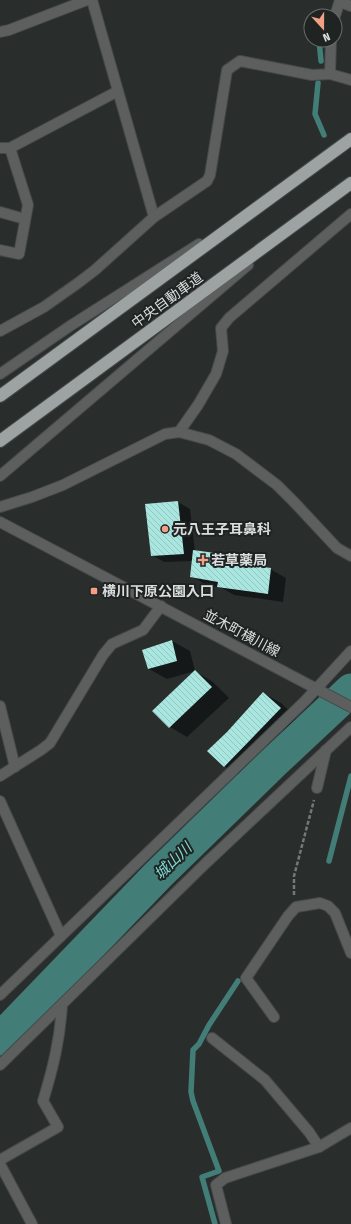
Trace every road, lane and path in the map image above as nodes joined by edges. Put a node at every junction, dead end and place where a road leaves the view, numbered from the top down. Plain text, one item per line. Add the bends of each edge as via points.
1 (87, 0) edge
2 (92, 0) edge
3 (340, 1) edge
4 (351, 6) edge
5 (0, 32) edge
6 (331, 48) edge
7 (330, 74) junction
8 (351, 80) edge
9 (118, 91) junction
10 (351, 139) edge
11 (5, 148) edge
12 (351, 183) edge
13 (277, 194) junction
14 (0, 212) edge
15 (351, 214) edge
16 (154, 217) junction
17 (25, 219) junction
18 (296, 224) junction
19 (0, 250) edge
20 (0, 332) edge
21 (0, 374) edge
22 (0, 396) edge
23 (180, 432) junction
24 (0, 441) edge
25 (0, 476) edge
26 (0, 507) edge
27 (0, 522) edge
28 (351, 556) edge
29 (161, 606) junction
30 (351, 651) edge
31 (319, 689) junction
32 (0, 706) edge
33 (351, 707) edge
34 (351, 727) edge
35 (326, 750) junction
36 (15, 766) junction
37 (0, 776) edge
38 (317, 788) joint
39 (0, 801) edge
40 (296, 907) junction
41 (61, 936) junction
42 (351, 953) edge
43 (0, 995) edge
44 (62, 1005) junction
45 (274, 1017) dead end
46 (212, 1038) dead end
47 (0, 1065) edge
48 (351, 1128) edge
49 (319, 1146) junction
50 (0, 1160) edge
51 (0, 1164) edge
52 (32, 1224) edge
53 (226, 1224) edge

1 - 5 street
2 - 9 street
3 - 4 street
6 - 7 street
7 - 8 street
7 - 16 street via 312,75 240,61 227,70 210,175 207,181
9 - 11 street
9 - 16 street
10 - 13 highway, 中央自動車道
11 - 17 street via 28,206
12 - 18 highway, 中央自動車道
13 - 21 street via 70,326
13 - 22 highway, 中央自動車道
14 - 17 street
15 - 23 street via 229,318 221,328 223,351 216,374
16 - 20 street via 78,283 44,307
17 - 19 street via 19,254
18 - 24 highway, 中央自動車道
18 - 25 street
23 - 26 street via 164,434 63,485
23 - 28 street via 209,440 236,454 277,485 337,548
27 - 29 street, 並木町横川線
29 - 31 street, 並木町横川線
29 - 36 street via 143,630 112,644 50,743
30 - 31 street
31 - 33 street, 並木町横川線
31 - 41 street
32 - 36 street
34 - 35 street
35 - 38 street
35 - 44 street via 206,863
36 - 37 street
38 - 40 path via 294,876
39 - 41 street
40 - 42 street via 320,904 328,906 335,913
40 - 45 street via 246,978
41 - 43 street
44 - 47 street
44 - 50 street via 54,1063 43,1101 58,1127
46 - 49 street via 265,1080
48 - 49 street
49 - 53 street via 225,1178 216,1185
51 - 52 street

